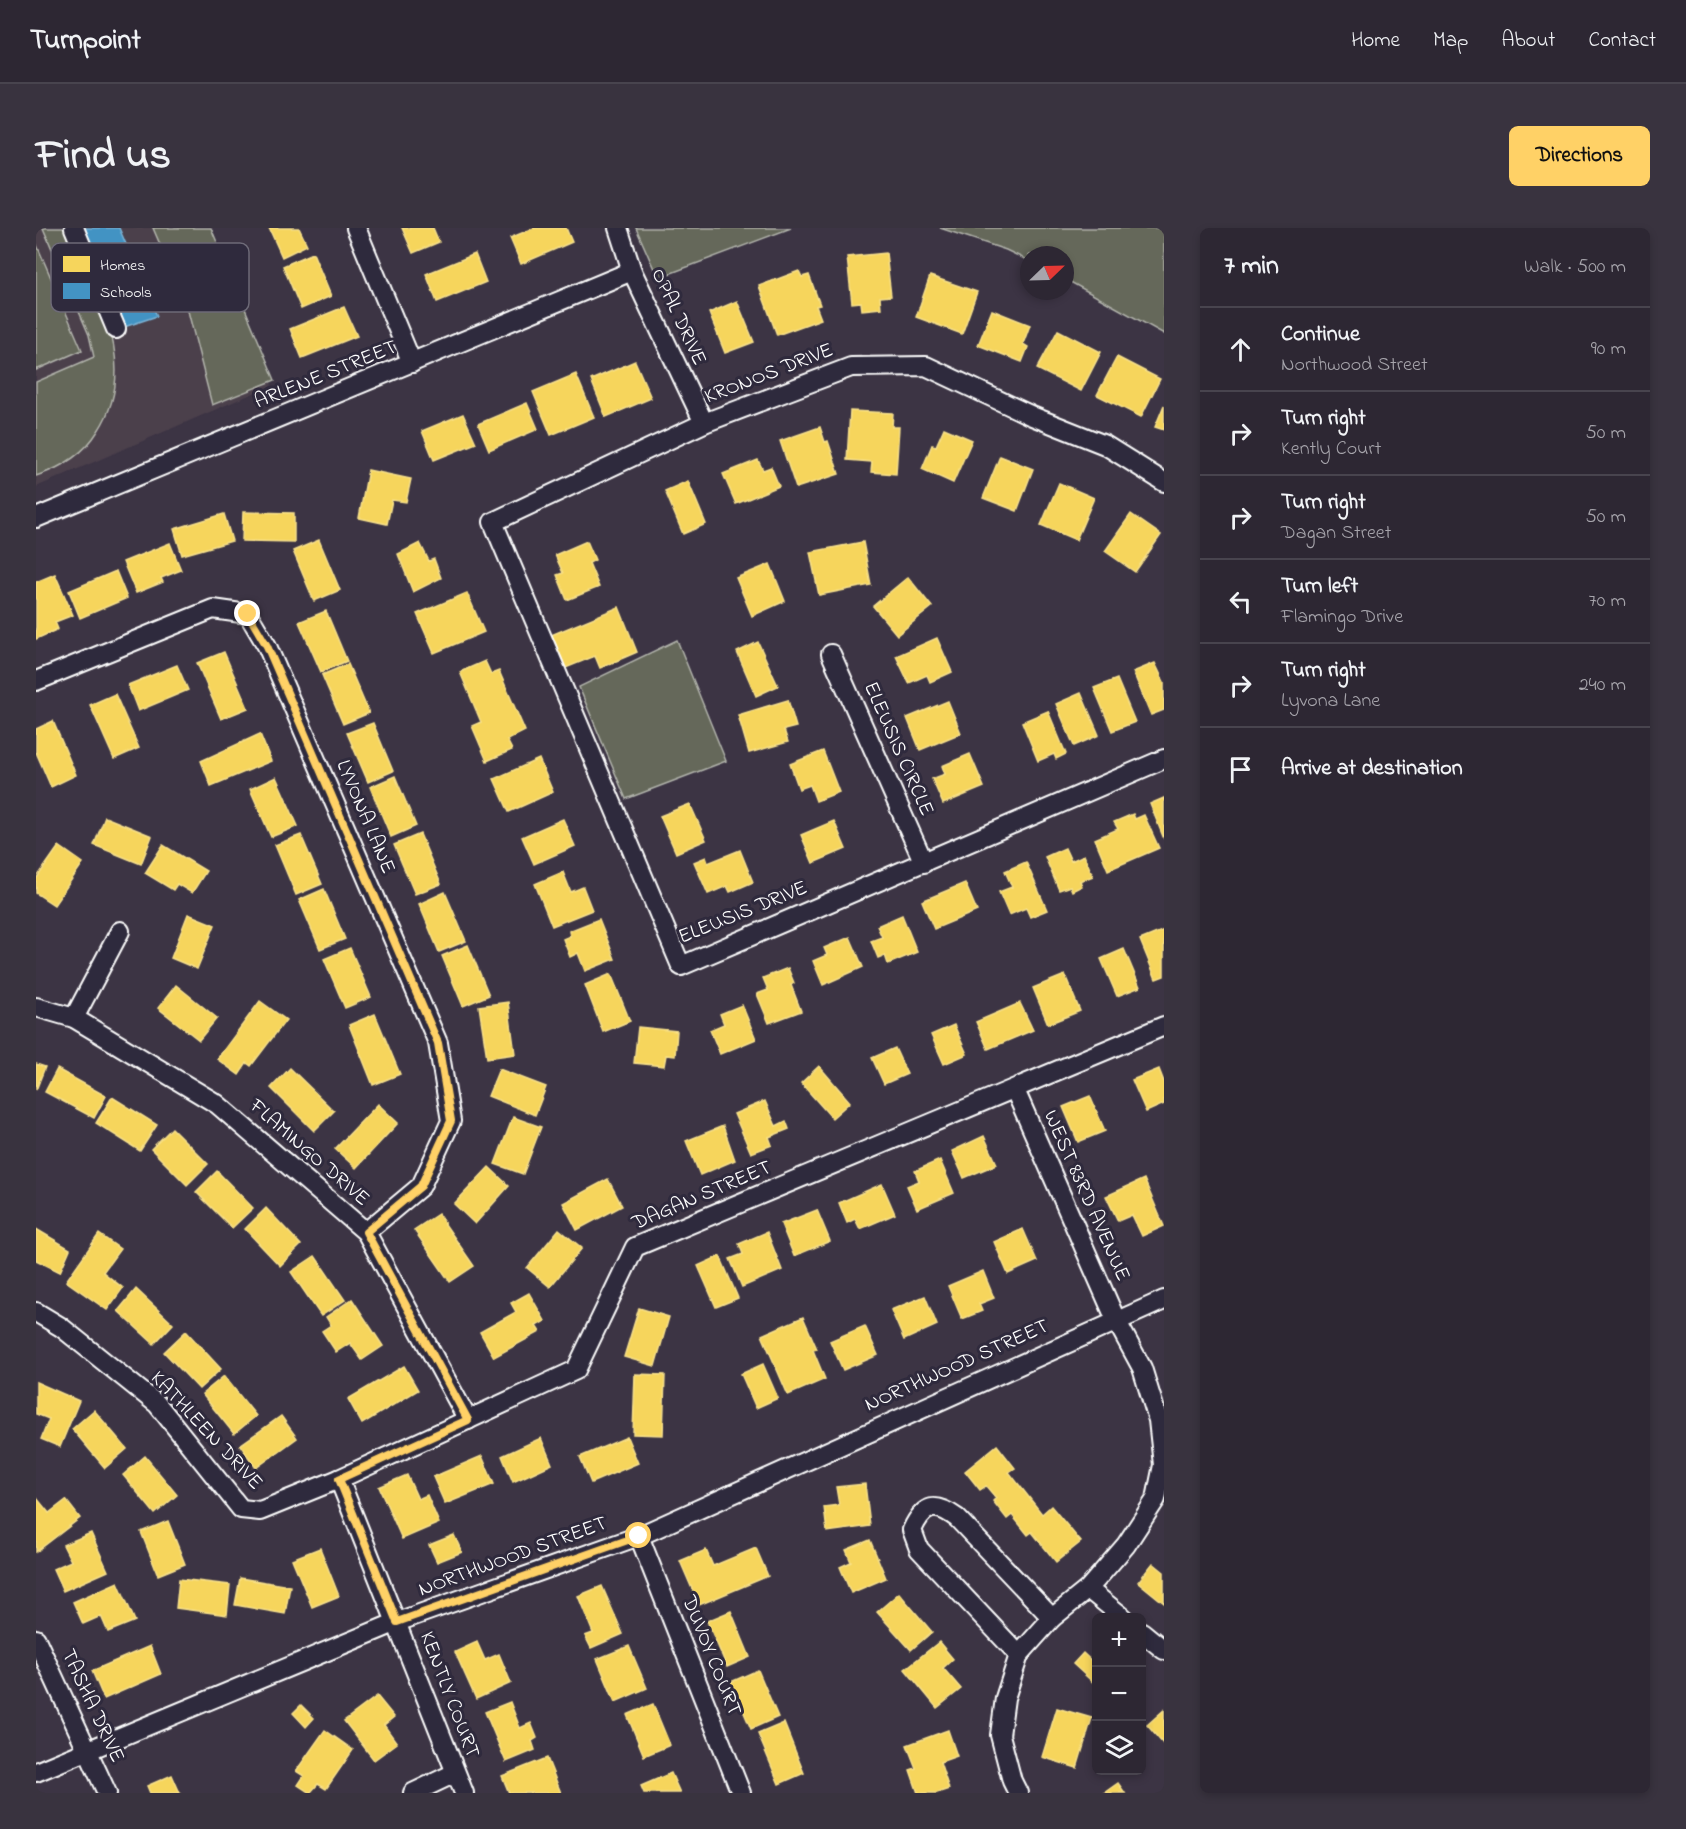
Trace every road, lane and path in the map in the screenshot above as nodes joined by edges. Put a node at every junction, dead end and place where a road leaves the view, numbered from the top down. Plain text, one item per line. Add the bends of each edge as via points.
1 (74, 228) edge
2 (356, 228) edge
3 (618, 228) edge
4 (80, 243) edge
5 (632, 271) junction
6 (109, 312) edge
7 (116, 329) dead end
8 (412, 363) junction
9 (704, 423) junction
10 (1164, 482) edge
11 (36, 519) edge
12 (493, 522) joint
13 (831, 654) dead end
14 (36, 681) edge
15 (1164, 759) edge
16 (924, 863) junction
17 (120, 931) dead end
18 (36, 1007) edge
19 (74, 1018) junction
20 (1164, 1026) edge
21 (1015, 1090) junction
22 (366, 1232) junction
23 (1164, 1300) edge
24 (36, 1312) edge
25 (1116, 1320) junction
26 (468, 1420) junction
27 (339, 1479) junction
28 (260, 1511) joint
29 (639, 1536) junction
30 (1088, 1588) junction
31 (1119, 1613) edge
32 (1052, 1618) junction
33 (397, 1622) junction
34 (1146, 1635) edge
35 (36, 1639) edge
36 (1164, 1650) edge
37 (1019, 1655) junction
38 (87, 1749) junction
39 (36, 1772) edge
40 (455, 1773) junction
41 (107, 1793) edge
42 (412, 1793) edge
43 (464, 1793) edge
44 (741, 1793) edge
45 (1018, 1793) edge

1 - 4 street
2 - 8 street
3 - 5 street, OPAL DRIVE
5 - 8 street, ARLENE STREET
5 - 9 street, OPAL DRIVE
6 - 7 street
8 - 11 street, ARLENE STREET
9 - 10 street, KRONOS DRIVE via 851,367 926,366 1105,445
9 - 12 street, KRONOS DRIVE
12 - 16 street, ELEUSIS DRIVE via 681,966
13 - 16 street, ELEUSIS CIRCLE
14 - 22 street, LYVONA LANE via 213,609 248,614 267,646 438,1043 451,1121 421,1186
15 - 16 street, ELEUSIS DRIVE
17 - 19 street
18 - 19 street, FLAMINGO DRIVE
19 - 22 street, FLAMINGO DRIVE via 218,1104
20 - 21 street, DAGAN STREET
21 - 25 street, WEST 83RD AVENUE
21 - 26 street, DAGAN STREET via 635,1247 576,1370
22 - 26 street, FLAMINGO DRIVE
23 - 25 street, NORTHWOOD STREET
24 - 28 street, KATHLEEN DRIVE via 61,1327 157,1404 241,1509
25 - 29 street, NORTHWOOD STREET
25 - 30 street, WEST 83RD AVENUE via 1142,1368 1158,1420 1163,1465 1156,1499 1126,1545
26 - 27 street, DAGAN STREET
27 - 28 street, DAGAN STREET
27 - 33 street, KENTLY COURT
29 - 33 street, NORTHWOOD STREET
29 - 44 street, DUVOY COURT
30 - 31 street
30 - 32 street, WEST 83RD AVENUE
32 - 37 street, WEST 83RD AVENUE
32 - 37 street via 957,1518 943,1508 928,1508 919,1515 912,1530 919,1548
33 - 38 street, NORTHWOOD STREET
33 - 40 street, KENTLY COURT
34 - 36 street
35 - 38 street, TASHA DRIVE
37 - 45 street via 1005,1698 1000,1735
38 - 39 street, NORTHWOOD STREET
38 - 41 street, TASHA DRIVE
40 - 42 street
40 - 43 street, KENTLY COURT

